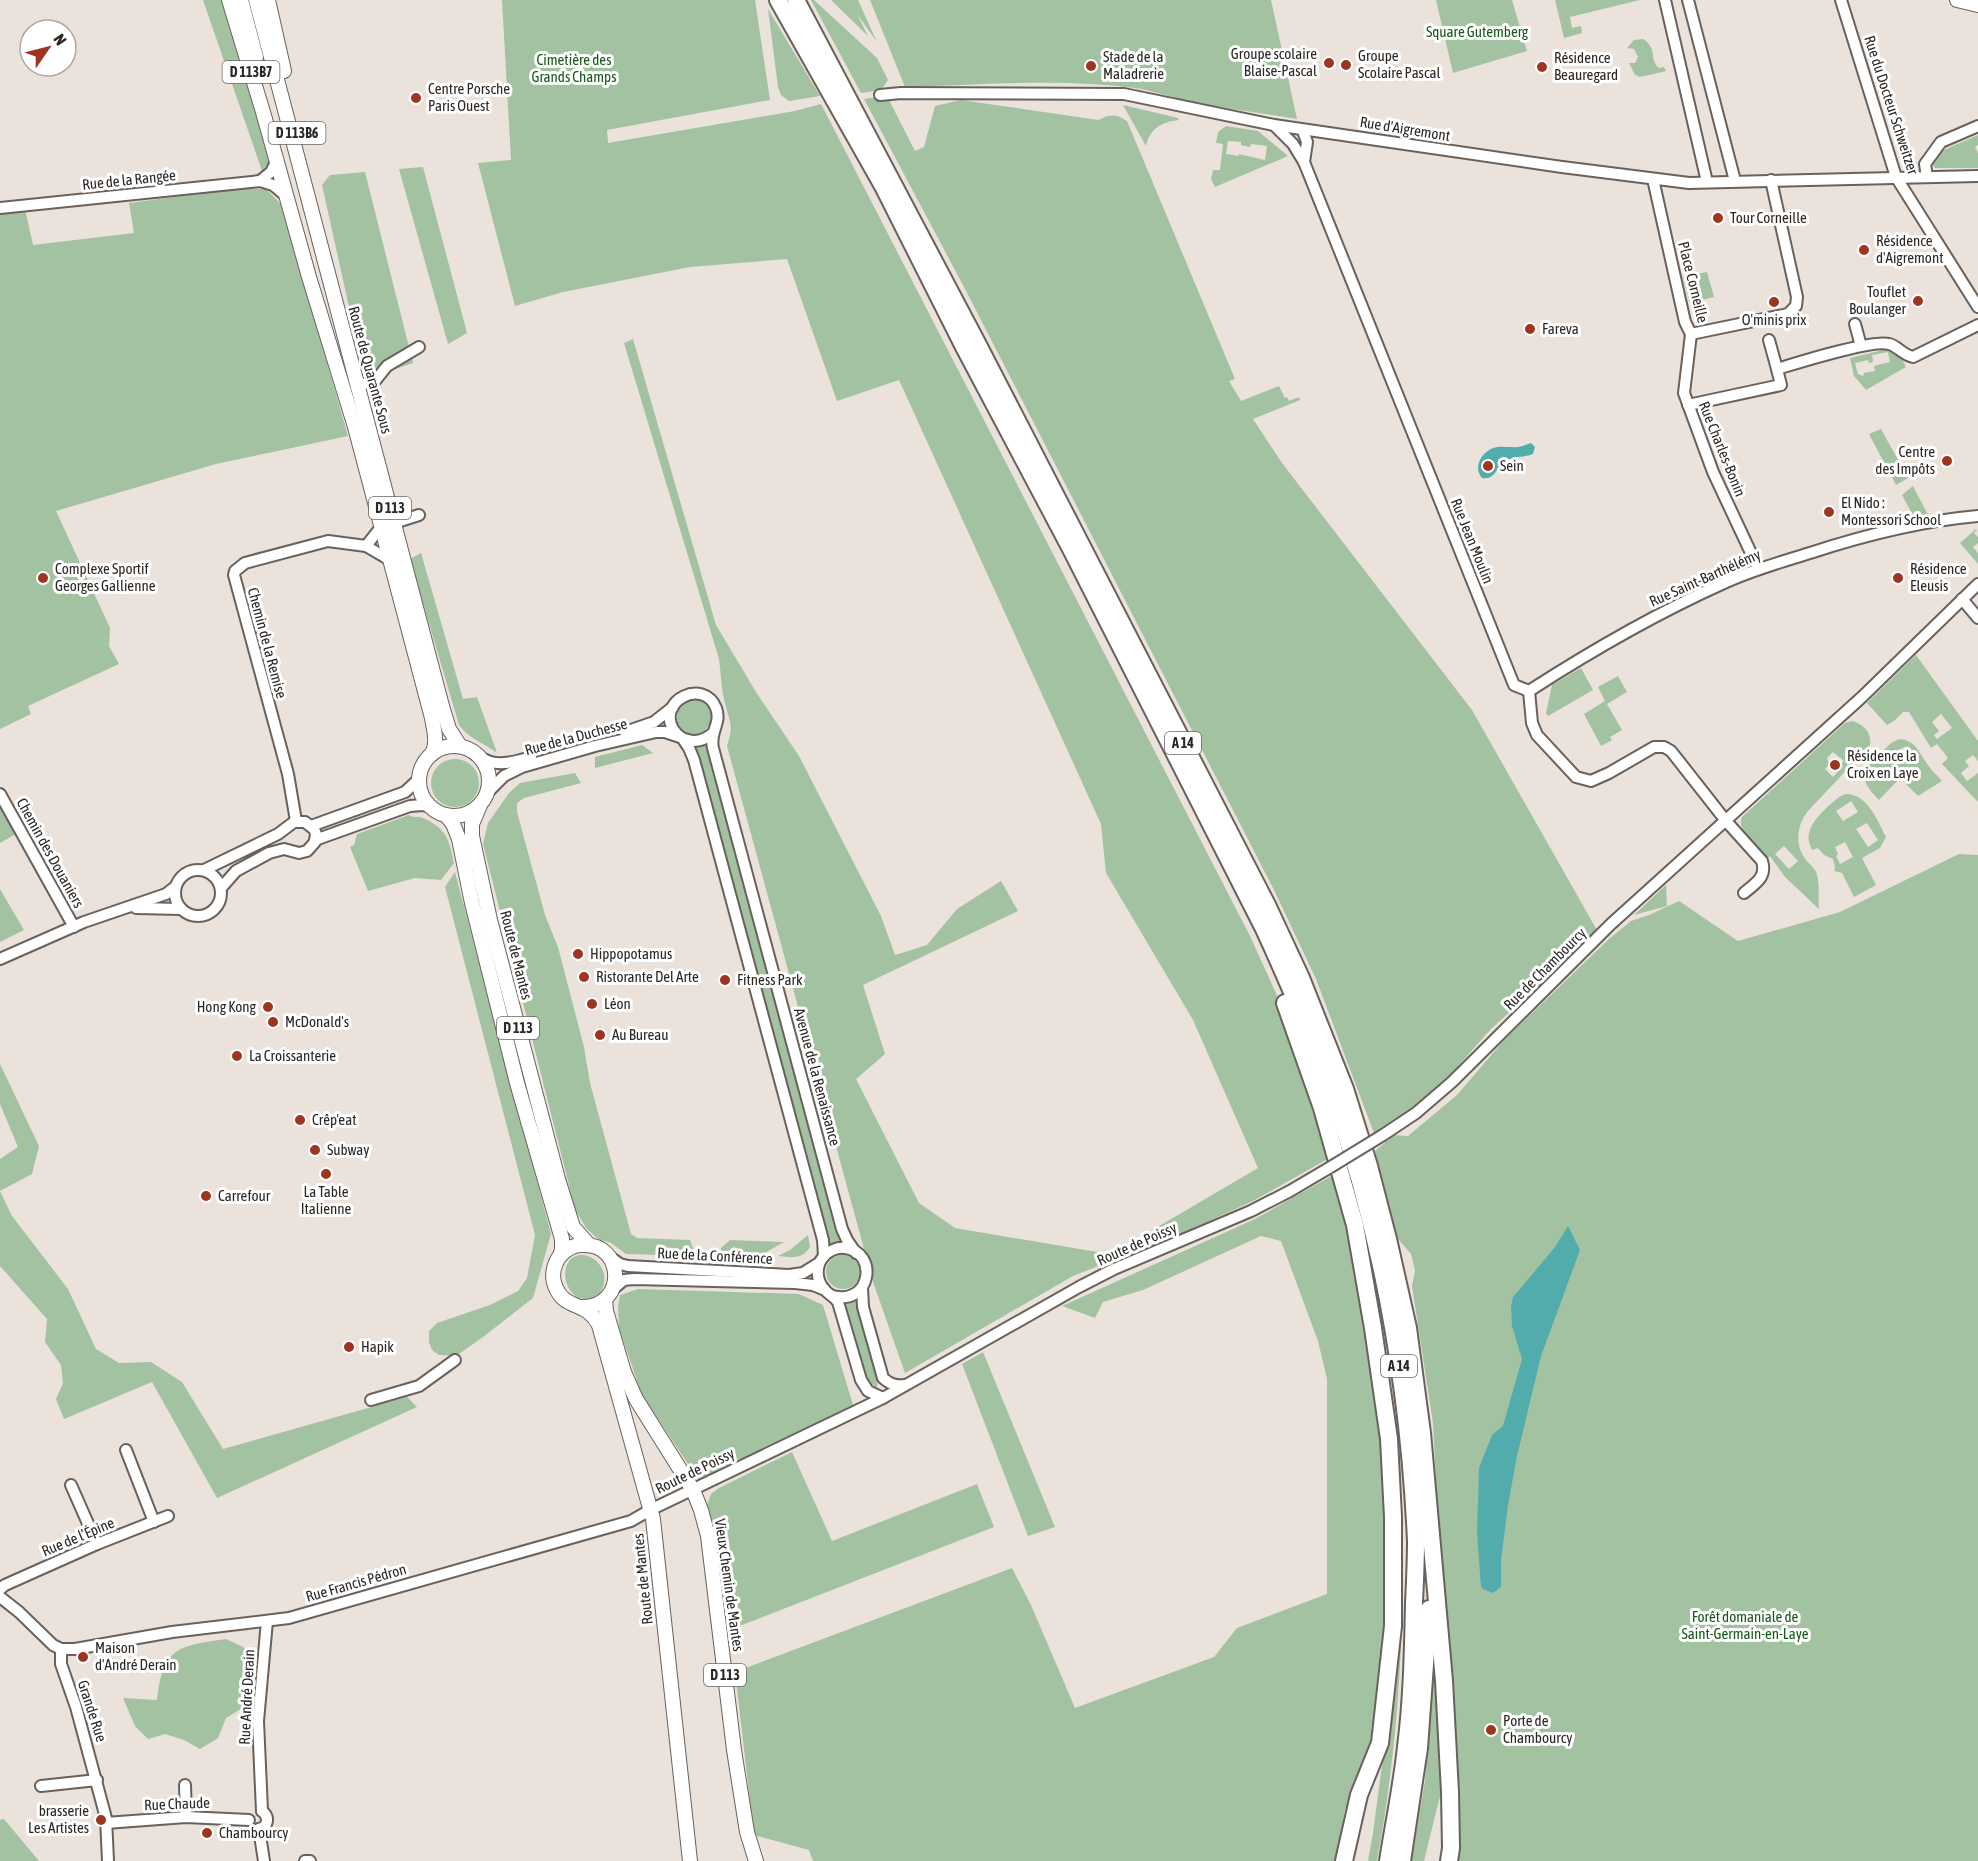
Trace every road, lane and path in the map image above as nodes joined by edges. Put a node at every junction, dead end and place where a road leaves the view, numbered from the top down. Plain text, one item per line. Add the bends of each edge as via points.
1 (229, 0) edge
2 (241, 0) edge
3 (256, 0) edge
4 (268, 0) edge
5 (778, 0) edge
6 (796, 0) edge
7 (1665, 0) edge
8 (1688, 0) edge
9 (1841, 0) edge
10 (1957, 0) edge
11 (1978, 5) edge
12 (880, 95) dead end
13 (1274, 125) junction
14 (1978, 126) edge
15 (1304, 130) junction
16 (1326, 131) junction
17 (1307, 142) junction
18 (272, 144) joint
19 (1293, 144) junction
20 (276, 162) junction
21 (1304, 162) junction
22 (1978, 176) edge
23 (1896, 177) junction
24 (1927, 177) junction
25 (1653, 179) junction
26 (1771, 180) junction
27 (260, 181) junction
28 (1735, 181) junction
29 (1707, 182) junction
30 (286, 196) junction
31 (0, 208) edge
32 (327, 266) junction
33 (1978, 307) edge
34 (1855, 324) dead end
35 (1978, 325) edge
36 (1691, 334) junction
37 (1769, 340) dead end
38 (1862, 346) junction
39 (418, 347) dead end
40 (1777, 369) junction
41 (339, 373) junction
42 (357, 386) junction
43 (1688, 405) junction
44 (419, 515) dead end
45 (1978, 516) edge
46 (387, 525) junction
47 (366, 546) junction
48 (390, 560) junction
49 (1758, 568) junction
50 (1978, 584) edge
51 (1962, 599) junction
52 (1978, 618) edge
53 (1529, 691) junction
54 (673, 706) junction
55 (713, 733) junction
56 (682, 738) junction
57 (460, 746) junction
58 (432, 754) junction
59 (480, 757) junction
60 (419, 779) junction
61 (488, 792) junction
62 (0, 794) edge
63 (480, 806) junction
64 (431, 807) junction
65 (446, 815) junction
66 (296, 821) junction
67 (1726, 821) junction
68 (311, 826) junction
69 (315, 840) junction
70 (204, 870) junction
71 (175, 886) junction
72 (221, 888) junction
73 (1744, 893) dead end
74 (1247, 895) junction
75 (126, 908) junction
76 (181, 909) junction
77 (74, 927) junction
78 (0, 959) edge
79 (1383, 1135) joint
80 (589, 1245) junction
81 (856, 1253) junction
82 (560, 1256) junction
83 (608, 1256) junction
84 (822, 1259) junction
85 (862, 1288) junction
86 (824, 1289) junction
87 (609, 1294) junction
88 (833, 1296) junction
89 (583, 1307) junction
90 (455, 1360) dead end
91 (906, 1385) junction
92 (883, 1398) junction
93 (371, 1400) dead end
94 (126, 1450) dead end
95 (71, 1485) dead end
96 (693, 1490) junction
97 (650, 1510) junction
98 (168, 1516) dead end
99 (154, 1522) junction
100 (1431, 1536) junction
101 (97, 1544) junction
102 (0, 1589) edge
103 (0, 1597) edge
104 (267, 1621) junction
105 (61, 1649) junction
106 (97, 1780) junction
107 (185, 1785) dead end
108 (41, 1786) dead end
109 (262, 1811) junction
110 (186, 1816) junction
111 (249, 1820) junction
112 (106, 1823) junction
113 (259, 1829) junction
114 (108, 1861) edge
115 (264, 1861) edge
116 (305, 1861) edge
117 (310, 1861) edge
118 (690, 1861) edge
119 (756, 1861) edge
120 (1344, 1861) edge
121 (1388, 1861) edge
122 (1402, 1861) edge
123 (1449, 1861) edge

1 - 18 main road, D 113B7
2 - 41 main road, Route de Quarante Sous / D 113
3 - 32 main road, Route de Quarante Sous / D 113
4 - 32 main road, D 113B6
5 - 74 highway, A 14 via 883,186
6 - 100 highway, A 14 via 1082,543 1301,978 1345,1089 1388,1239 1408,1328
7 - 29 street
8 - 28 street
9 - 23 street, Rue du Docteur Schweitzer
10 - 11 main road
12 - 13 street, Rue d'Aigremont via 1124,94
13 - 15 street, Rue d'Aigremont
13 - 19 street, Rue Jean Moulin
14 - 24 street via 1941,142 1925,164
15 - 16 street, Rue d'Aigremont
15 - 17 street
15 - 19 street
16 - 17 street
16 - 25 street, Rue d'Aigremont
17 - 21 street
18 - 20 main road, Route de Quarante Sous / D 113
19 - 21 street, Rue Jean Moulin
20 - 27 street
20 - 30 main road, Route de Quarante Sous / D 113
21 - 53 street, Rue Jean Moulin via 1514,685
22 - 24 street, Rue d'Aigremont
23 - 24 street, Rue d'Aigremont
23 - 26 street, Rue d'Aigremont
23 - 33 street, Rue du Docteur Schweitzer
25 - 29 street, Rue d'Aigremont
25 - 36 street, Place Corneille
26 - 28 street, Rue d'Aigremont
26 - 36 street, Place Corneille via 1796,306 1788,314
27 - 30 street via 273,185
27 - 31 street, Rue de la Rangée
28 - 29 street, Rue d'Aigremont
30 - 41 main road, Route de Quarante Sous / D 113
32 - 42 main road, Route de Quarante Sous / D 113
34 - 38 street
35 - 38 street via 1913,357 1892,344
36 - 43 street, Rue Charles-Bonin via 1684,393
37 - 40 street
38 - 40 street
39 - 42 street via 387,366 375,381
40 - 43 street via 1781,385
41 - 46 main road, Route de Quarante Sous / D 113
42 - 46 main road, Route de Quarante Sous / D 113
43 - 49 street, Rue Charles-Bonin via 1713,472
44 - 46 street
45 - 49 street, Rue Saint-Barthélémy via 1910,525
46 - 47 street
46 - 48 main road, D 113
46 - 57 main road, Route de Quarante Sous / D 113 via 447,722
47 - 48 street, Chemin de la Remise
47 - 66 street, Chemin de la Remise via 327,541 245,563 235,571 288,774
48 - 58 main road, D 113 via 432,721
49 - 53 street, Rue Saint-Barthélémy via 1650,619
50 - 51 street, Rue de Chambourcy
51 - 52 street
51 - 67 street, Rue de Chambourcy via 1856,703
53 - 67 street via 1537,735 1576,777 1591,782 1654,747 1664,747
54 - 55 street via 689,694 708,698 718,714
54 - 56 street via 671,723
54 - 59 street, Rue de la Duchesse via 654,722 570,747 509,763
55 - 56 street via 699,741
55 - 81 street, Avenue de la Renaissance via 713,748 842,1229
56 - 61 street, Rue de la Duchesse via 656,732 554,758 512,772
56 - 84 street via 694,760 825,1247
57 - 58 main road via 445,747
57 - 59 main road
58 - 60 main road
59 - 61 main road via 489,773
60 - 64 main road via 422,794
60 - 68 street via 405,792
61 - 63 main road
62 - 77 street, Chemin des Douaniers
63 - 65 main road via 466,814
63 - 80 main road, Route de Mantes / D 113 via 472,824 472,836 490,920 558,1179 573,1227
64 - 65 main road
64 - 69 street via 410,806
65 - 82 main road, Route de Mantes / D 113 via 459,838 517,1083 561,1239
66 - 68 street
66 - 70 street via 278,834
67 - 73 street via 1762,861 1762,879
67 - 79 street, Rue de Chambourcy via 1611,924 1452,1082
68 - 69 street
69 - 72 street via 305,852 284,849 269,853 236,871
70 - 71 street via 186,872
70 - 72 street via 215,877
71 - 75 street via 166,894
71 - 76 street
72 - 76 street via 218,904 208,914 194,916
74 - 120 highway via 1252,921 1322,1108 1355,1225 1389,1439 1393,1626 1380,1743 1359,1795
74 - 121 highway, A 14 via 1290,986 1332,1094 1359,1181 1394,1331 1408,1434 1416,1543 1406,1747
75 - 76 street
75 - 77 street
77 - 78 street
79 - 91 street, Route de Poissy, bridge via 1251,1211 1079,1287
80 - 82 main road via 574,1246
80 - 83 main road
81 - 84 street via 841,1248
81 - 85 street via 866,1269
82 - 89 main road via 554,1270 556,1289 568,1302
83 - 84 street, Rue de la Conférence via 628,1266 781,1275 803,1273
83 - 87 main road via 615,1271
84 - 86 street via 817,1271
85 - 88 street via 849,1296
85 - 91 street via 863,1306 883,1377 896,1386
86 - 87 street, Rue de la Conférence via 795,1283 634,1279 624,1280
86 - 88 street
87 - 89 main road via 596,1305
87 - 96 main road, Vieux Chemin de Mantes / D 113 via 606,1311 624,1372 636,1399
88 - 92 street via 842,1312 861,1380 868,1391
89 - 97 main road, Route de Mantes via 601,1330
90 - 93 street via 419,1386
91 - 92 street, Route de Poissy
92 - 96 street, Route de Poissy
94 - 99 street
95 - 101 street
96 - 97 street, Route de Poissy
96 - 119 main road, Vieux Chemin de Mantes / D 113 via 708,1536 747,1832
97 - 104 street, Rue Francis Pédron via 631,1521
97 - 118 main road, Route de Mantes
98 - 99 street, Rue de l’Épine
99 - 101 street, Rue de l’Épine
100 - 122 highway, A 14 via 1420,1736
100 - 123 highway via 1450,1780
101 - 102 street, Rue de l’Épine
103 - 105 street
104 - 105 street, Rue Francis Pédron
104 - 109 street, Rue André Derain via 258,1721
105 - 106 street, Grande Rue via 61,1664
106 - 108 street
106 - 112 street, Grande Rue
107 - 110 street
109 - 111 street via 253,1812
109 - 113 street via 267,1821
110 - 111 street, Rue Chaude
110 - 112 street, Rue Chaude
111 - 113 street
112 - 114 street, Grande Rue
113 - 115 street
116 - 117 street

